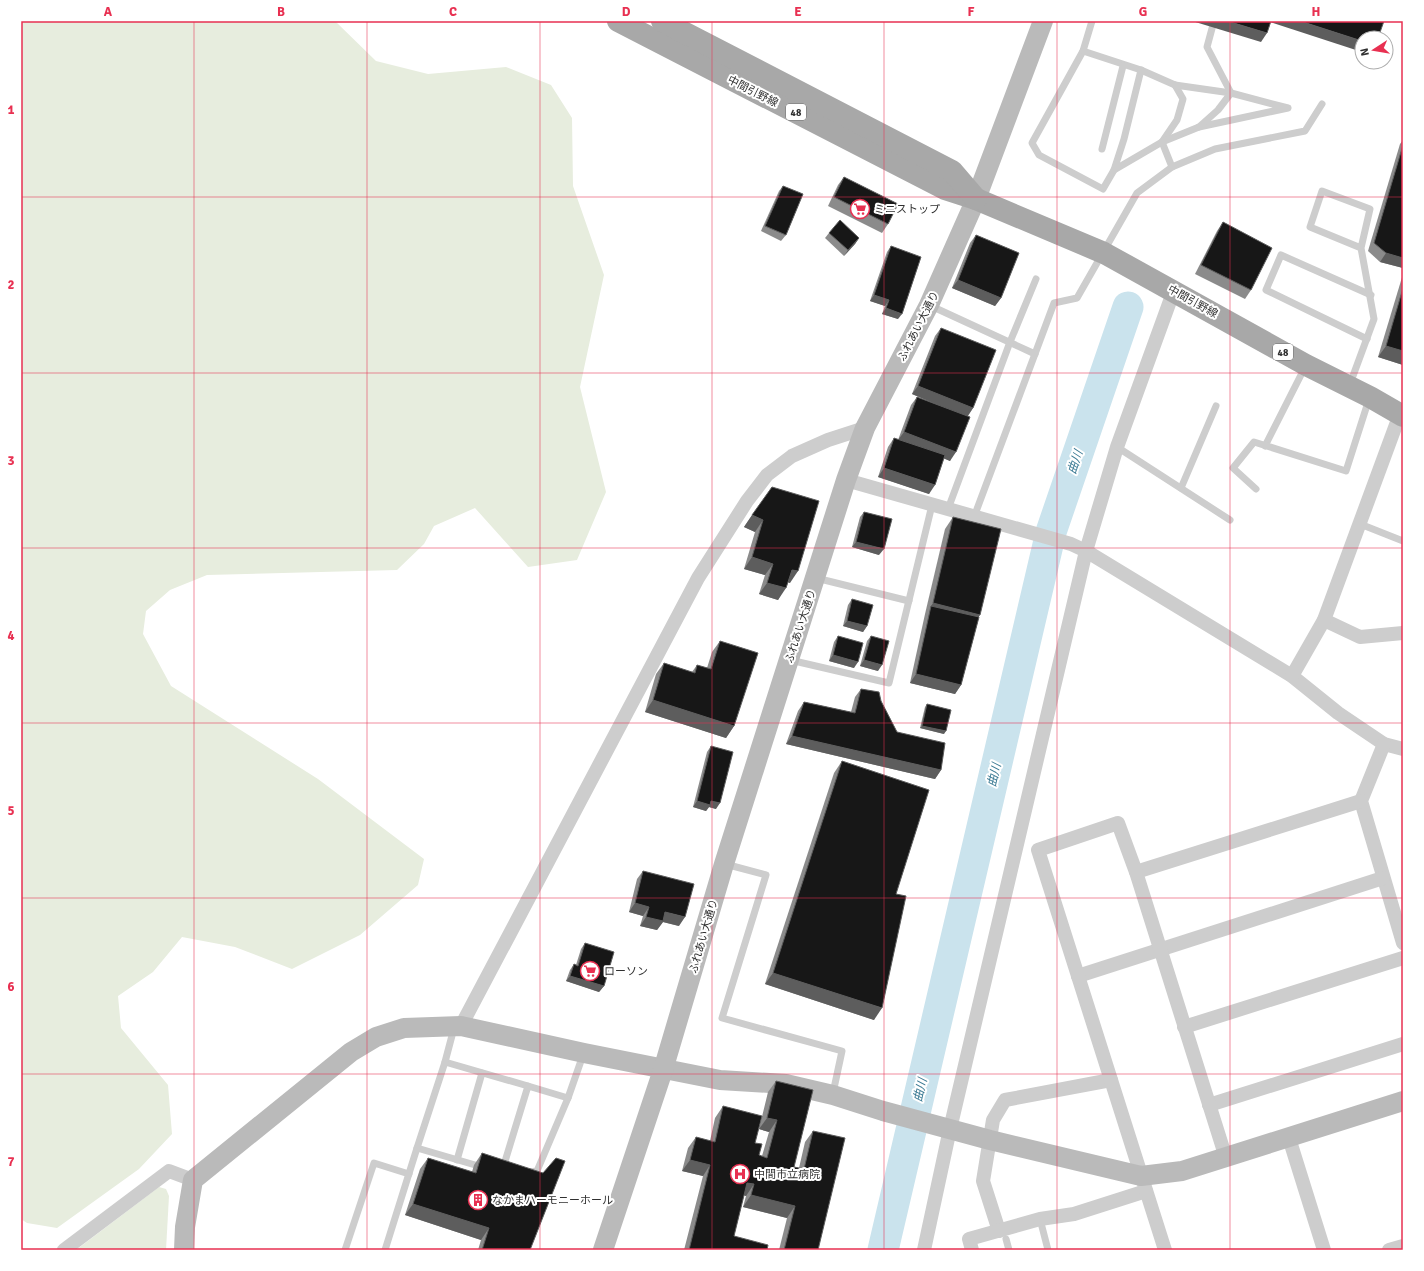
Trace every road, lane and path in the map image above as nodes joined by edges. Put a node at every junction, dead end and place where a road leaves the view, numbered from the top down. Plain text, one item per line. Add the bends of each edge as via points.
1 (618, 21) edge
2 (662, 21) edge
3 (1043, 21) edge
4 (1092, 21) edge
5 (1214, 21) edge
6 (1083, 51) junction
7 (1123, 66) junction
8 (1141, 70) junction
9 (1175, 85) junction
10 (1231, 93) junction
11 (1322, 104) dead end
12 (1199, 126) junction
13 (1162, 142) junction
14 (1102, 149) dead end
15 (1172, 167) junction
16 (1114, 170) junction
17 (976, 199) junction
18 (1361, 248) junction
19 (1112, 258) junction
20 (1036, 279) dead end
21 (1169, 288) junction
22 (1371, 295) junction
23 (929, 305) junction
24 (1367, 339) junction
25 (1010, 342) junction
26 (1035, 354) junction
27 (1306, 365) junction
28 (1349, 386) junction
29 (1370, 396) junction
30 (1216, 406) dead end
31 (1401, 415) edge
32 (865, 428) junction
33 (1265, 446) junction
34 (1117, 447) junction
35 (846, 480) junction
36 (1181, 488) junction
37 (1256, 489) dead end
38 (932, 505) junction
39 (948, 509) junction
40 (974, 517) junction
41 (1230, 520) dead end
42 (1360, 524) junction
43 (1403, 541) edge
44 (1086, 551) junction
45 (815, 578) junction
46 (909, 601) junction
47 (1324, 620) junction
48 (1403, 633) edge
49 (789, 660) junction
50 (1292, 676) junction
51 (1384, 744) junction
52 (1403, 749) edge
53 (1361, 801) junction
54 (724, 864) junction
55 (1136, 872) junction
56 (1383, 878) junction
57 (1403, 943) edge
58 (1160, 949) junction
59 (1403, 958) edge
60 (1078, 976) junction
61 (458, 1026) junction
62 (1184, 1027) junction
63 (1403, 1044) edge
64 (584, 1053) junction
65 (445, 1062) junction
66 (663, 1070) junction
67 (482, 1073) junction
68 (1111, 1080) junction
69 (528, 1086) junction
70 (833, 1095) junction
71 (568, 1098) junction
72 (1403, 1101) edge
73 (1209, 1105) junction
74 (943, 1127) junction
75 (1289, 1138) junction
76 (990, 1140) junction
77 (417, 1148) junction
78 (1226, 1158) junction
79 (458, 1160) junction
80 (523, 1172) edge
81 (409, 1174) junction
82 (193, 1180) junction
83 (1144, 1183) junction
84 (1040, 1219) junction
85 (1002, 1235) junction
86 (1403, 1246) edge
87 (64, 1250) edge
88 (184, 1250) edge
89 (345, 1250) edge
90 (385, 1250) edge
91 (603, 1250) edge
92 (924, 1250) edge
93 (972, 1250) edge
94 (1009, 1250) edge
95 (1048, 1250) edge
96 (1165, 1250) edge
97 (1324, 1250) edge
98 (1389, 1250) edge

1 - 17 main road, 中間引野線 / 48 via 946,189
2 - 17 main road, 中間引野線 / 48 via 952,171
3 - 17 street, ふれあい大通り
4 - 6 lane
5 - 10 lane via 1207,47
6 - 7 lane
6 - 16 lane via 1032,143 1038,155 1103,189
7 - 8 lane
7 - 14 lane
8 - 9 lane
8 - 16 lane
9 - 10 lane
9 - 13 lane via 1183,99 1177,120
10 - 12 lane via 1218,110
10 - 12 lane via 1288,108
11 - 15 lane via 1305,131 1216,150
12 - 13 lane
13 - 15 lane
13 - 16 lane
15 - 19 lane via 1137,193
17 - 19 main road, 中間引野線 / 48
17 - 23 street, ふれあい大通り
18 - 18 lane via 1310,227 1322,191 1370,209
18 - 22 lane
19 - 21 main road, 中間引野線 / 48
19 - 26 lane via 1077,298 1054,304
20 - 25 lane
21 - 27 main road, 中間引野線 / 48
21 - 34 street
22 - 24 lane via 1374,319
22 - 24 lane via 1281,255 1266,290
23 - 25 lane
23 - 32 street, ふれあい大通り
24 - 28 lane
25 - 26 lane
25 - 39 lane
26 - 40 lane
27 - 28 main road, 中間引野線 / 48
27 - 33 lane
28 - 29 main road, 中間引野線 / 48
29 - 31 main road, 中間引野線 / 48
29 - 33 lane via 1346,471
30 - 36 lane
31 - 42 street
32 - 35 street, ふれあい大通り
32 - 61 street via 828,440 792,456 767,475 747,500 698,578
33 - 37 lane via 1254,442 1233,468
34 - 36 lane
34 - 44 street
35 - 38 street
35 - 45 street, ふれあい大通り
36 - 41 lane
38 - 39 street
38 - 46 lane
39 - 40 street
40 - 44 street via 1071,544
42 - 43 lane
42 - 47 street
44 - 50 street
44 - 74 street
45 - 46 lane
45 - 49 street, ふれあい大通り
46 - 49 lane via 890,683
47 - 48 street via 1360,637
47 - 50 street
49 - 54 street, ふれあい大通り
50 - 51 street via 1338,713
51 - 52 street
51 - 53 street
53 - 55 street
53 - 56 street
54 - 66 street, ふれあい大通り
54 - 70 lane via 766,876 722,1018 842,1051
55 - 58 street
55 - 60 street via 1118,823 1038,850
56 - 57 street
56 - 58 street
58 - 60 street
58 - 62 street
59 - 62 street
60 - 68 street
61 - 64 street
61 - 65 lane
61 - 82 street via 404,1028 376,1037 351,1052
62 - 73 street
63 - 73 street
64 - 66 street
64 - 71 lane
65 - 67 lane
65 - 77 lane
66 - 70 street via 720,1080 786,1084
66 - 91 street, ふれあい大通り
67 - 69 lane
67 - 79 lane
68 - 76 street via 1004,1100 993,1120
68 - 83 street
69 - 71 lane
69 - 79 lane via 498,1171
70 - 74 street
71 - 80 lane via 537,1171
72 - 75 street
73 - 78 street
74 - 76 street
74 - 92 street
75 - 78 street
75 - 97 street
76 - 83 street
76 - 85 street via 983,1181
77 - 79 lane
77 - 81 lane
78 - 83 street
81 - 89 lane via 374,1163
81 - 90 lane
82 - 87 street via 169,1171
82 - 88 street
83 - 84 street via 1074,1214
83 - 96 street
84 - 85 street
84 - 95 lane
85 - 93 street via 969,1239
85 - 94 lane
86 - 98 street

